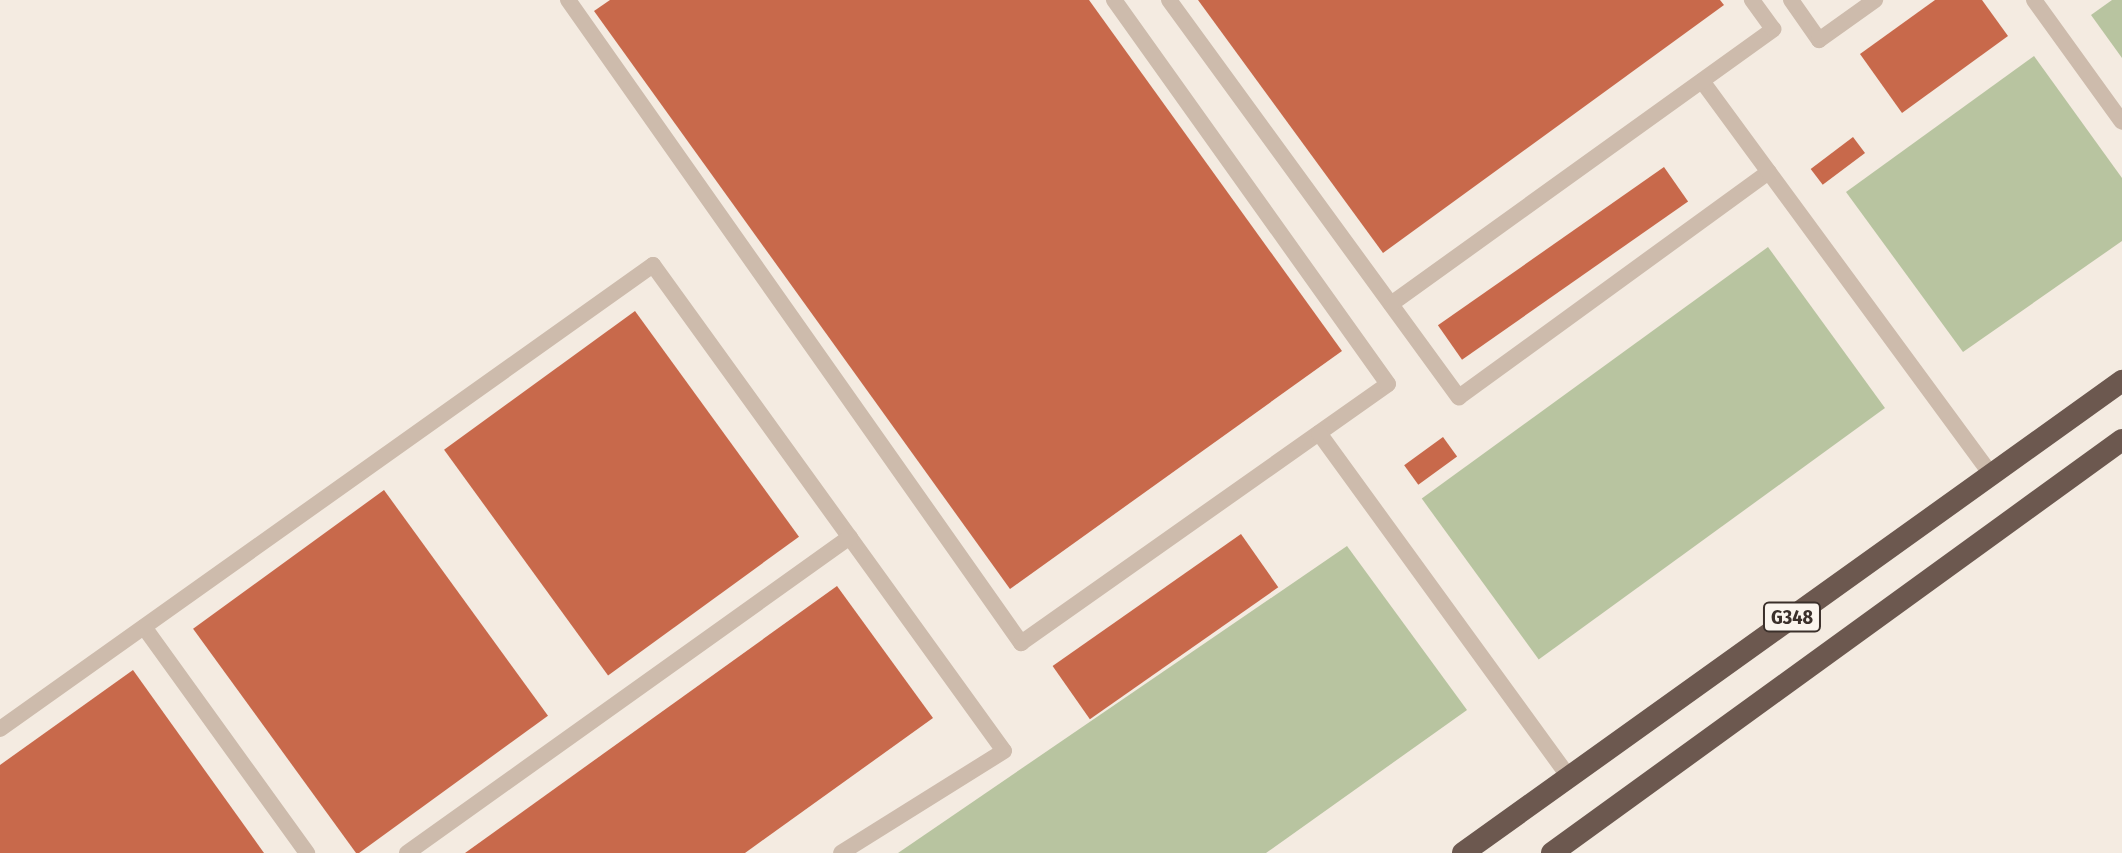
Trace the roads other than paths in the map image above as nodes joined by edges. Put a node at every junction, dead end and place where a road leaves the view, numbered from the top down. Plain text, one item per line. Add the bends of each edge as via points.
1 (568, 0) edge
2 (1114, 0) edge
3 (1169, 0) edge
4 (1752, 0) edge
5 (1791, 0) edge
6 (1875, 0) edge
7 (2034, 0) edge
8 (1702, 81) junction
9 (2122, 122) edge
10 (1769, 172) junction
11 (1391, 304) junction
12 (2122, 381) edge
13 (1319, 433) junction
14 (2122, 440) edge
15 (1991, 475) junction
16 (850, 537) junction
17 (144, 627) junction
18 (0, 729) edge
19 (1569, 777) junction
20 (307, 853) edge
21 (407, 853) edge
22 (841, 853) edge
23 (1463, 853) edge
24 (1552, 853) edge

1 - 13 lane via 1021,643
2 - 13 lane via 1388,384
3 - 11 lane
4 - 8 lane via 1773,29
5 - 6 lane via 1819,40
7 - 9 lane
8 - 10 lane
8 - 11 lane
10 - 11 lane via 1459,397
10 - 15 lane
12 - 15 highway, G348
13 - 19 lane
14 - 24 highway, G348
15 - 19 highway, G348
16 - 17 lane via 653,265
16 - 21 lane
16 - 22 lane via 1004,751
17 - 18 lane
17 - 20 lane
19 - 23 highway, G348

